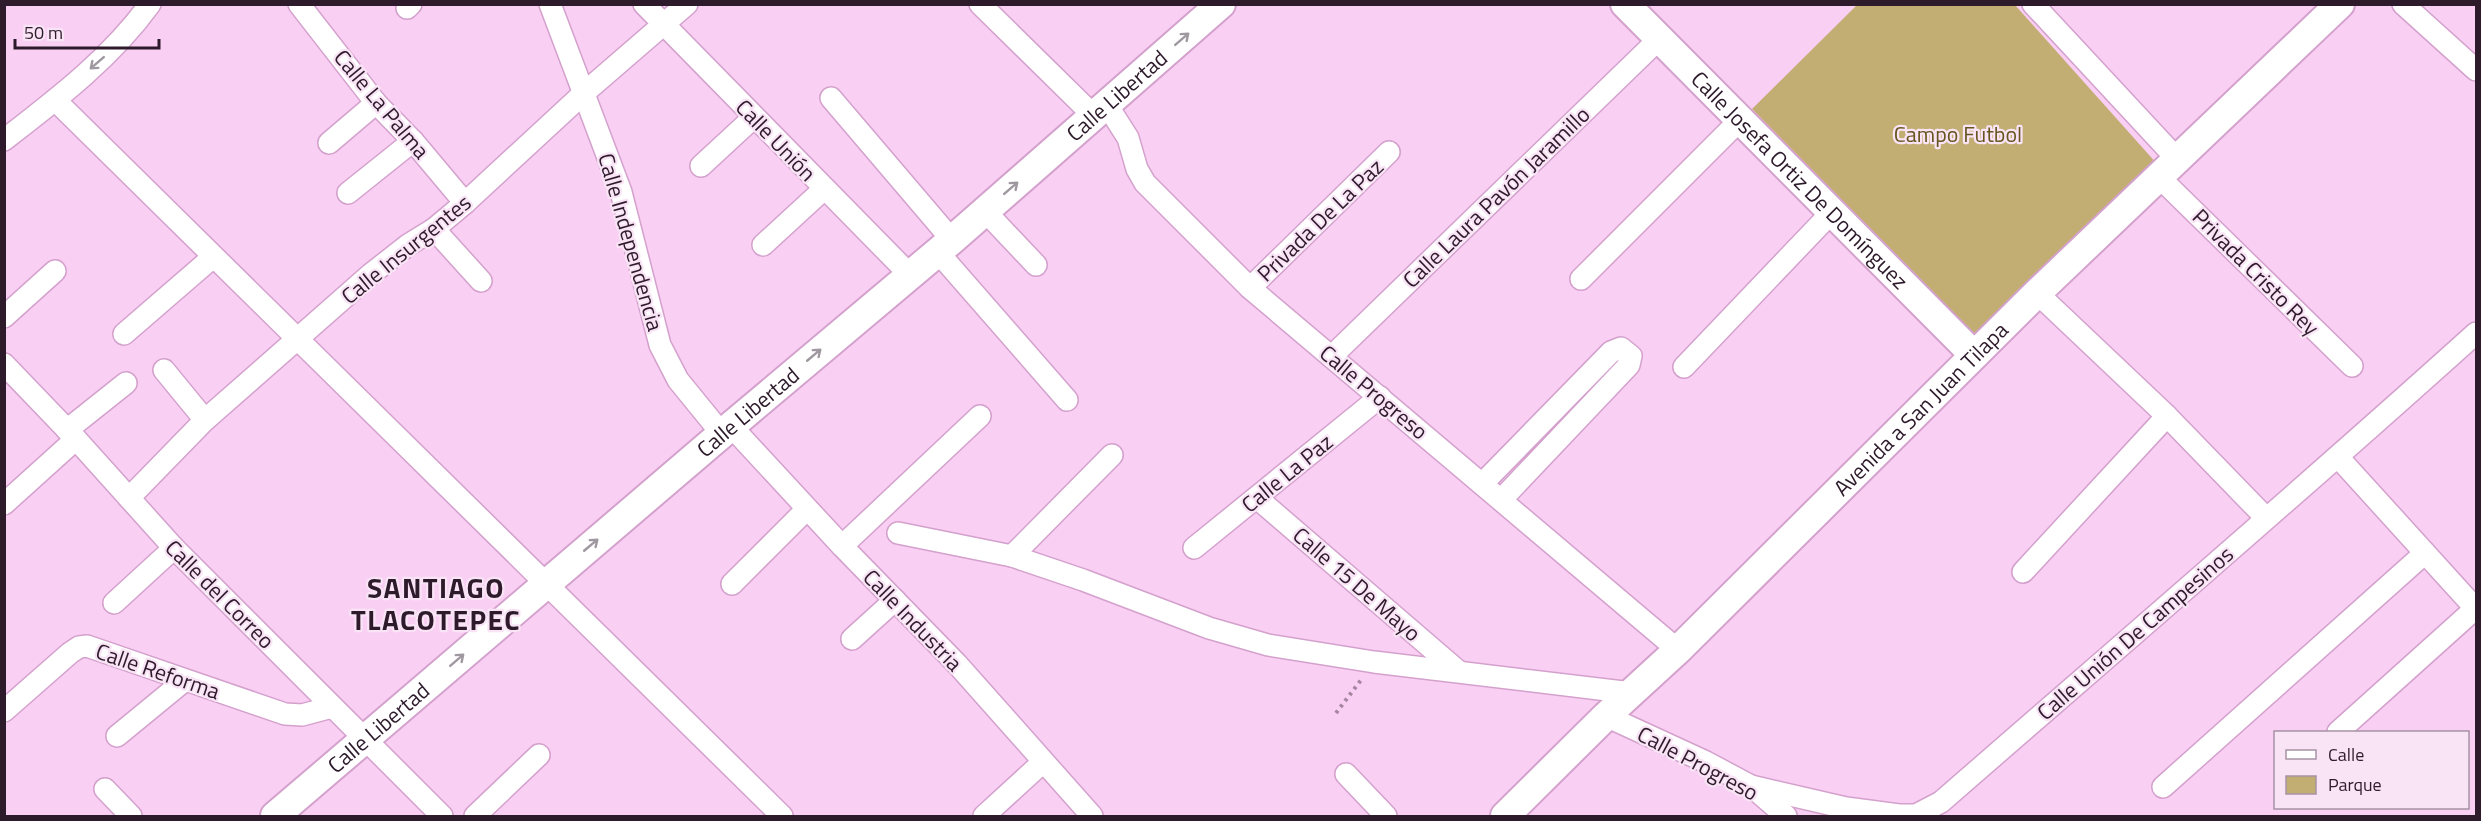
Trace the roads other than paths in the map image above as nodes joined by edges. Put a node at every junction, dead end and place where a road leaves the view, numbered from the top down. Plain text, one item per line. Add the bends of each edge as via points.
1 (150, 4) edge
2 (299, 4) edge
3 (549, 4) edge
4 (644, 4) edge
5 (687, 4) edge
6 (980, 4) edge
7 (1221, 4) edge
8 (1624, 4) edge
9 (2033, 4) edge
10 (2340, 4) edge
11 (2403, 4) edge
12 (664, 25) junction
13 (1660, 38) junction
14 (2476, 70) edge
15 (584, 93) junction
16 (831, 98) dead end
17 (55, 100) junction
18 (376, 103) junction
19 (1100, 111) junction
20 (754, 117) junction
21 (1740, 120) junction
22 (8, 129) edge
23 (413, 141) junction
24 (329, 143) dead end
25 (1389, 152) dead end
26 (700, 166) dead end
27 (2168, 168) junction
28 (824, 189) junction
29 (348, 193) dead end
30 (465, 203) junction
31 (985, 211) junction
32 (1833, 212) junction
33 (434, 229) junction
34 (763, 245) dead end
35 (945, 246) junction
36 (213, 257) junction
37 (1036, 265) dead end
38 (55, 271) dead end
39 (909, 275) junction
40 (1581, 279) dead end
41 (481, 281) dead end
42 (1250, 288) junction
43 (2037, 293) junction
44 (4, 317) edge
45 (2476, 333) edge
46 (124, 334) dead end
47 (297, 340) junction
48 (1974, 355) junction
49 (1332, 356) junction
50 (4, 364) edge
51 (2352, 366) dead end
52 (1684, 367) dead end
53 (164, 370) dead end
54 (126, 383) dead end
55 (1380, 397) junction
56 (1067, 400) dead end
57 (980, 416) dead end
58 (2167, 416) junction
59 (205, 420) junction
60 (726, 430) junction
61 (72, 434) junction
62 (1112, 455) dead end
63 (1509, 457) junction
64 (2338, 457) junction
65 (1526, 473) junction
66 (1482, 484) junction
67 (129, 498) junction
68 (1257, 498) junction
69 (1501, 500) junction
70 (4, 504) edge
71 (807, 508) junction
72 (2266, 518) junction
73 (898, 533) dead end
74 (842, 546) junction
75 (174, 548) junction
76 (1194, 548) dead end
77 (2425, 554) junction
78 (1012, 556) junction
79 (2023, 572) dead end
80 (546, 583) junction
81 (732, 584) dead end
82 (895, 600) junction
83 (114, 603) dead end
84 (2476, 609) edge
85 (852, 639) dead end
86 (1678, 650) junction
87 (1458, 671) junction
88 (184, 681) junction
89 (1632, 693) junction
90 (332, 707) junction
91 (5, 709) edge
92 (1606, 716) junction
93 (2339, 731) edge
94 (117, 736) dead end
95 (365, 740) junction
96 (539, 755) dead end
97 (1043, 762) junction
98 (1346, 774) dead end
99 (1751, 786) junction
100 (2163, 787) dead end
101 (105, 789) dead end
102 (131, 816) edge
103 (275, 816) edge
104 (442, 816) edge
105 (475, 816) edge
106 (782, 816) edge
107 (984, 816) edge
108 (1092, 816) edge
109 (1386, 816) edge
110 (1505, 816) edge
111 (1786, 816) edge

1 -> 17 street via 107,55
2 - 18 street, Calle La Palma
3 - 15 street, Calle Independencia
4 - 12 street, Calle Unión
5 - 12 street, Calle Insurgentes
6 - 19 street
19 -> 7 main road, Calle Libertad
8 - 13 main road, Calle Josefa Ortiz De Domínguez
9 - 27 street, Privada Cristo Rey
10 - 27 main road, Avenida a San Juan Tilapa
11 - 14 street
12 - 15 street, Calle Insurgentes
12 - 20 street, Calle Unión
13 - 21 main road, Calle Josefa Ortiz De Domínguez
13 - 49 street, Calle Laura Pavón Jaramillo
15 - 30 street, Calle Insurgentes
15 - 60 street, Calle Independencia via 621,192 660,345 678,380
16 - 35 street
17 - 22 street
17 - 36 street
18 - 23 street, Calle La Palma
18 - 24 street
31 -> 19 main road, Calle Libertad
19 - 42 street, Calle Progreso via 1128,138 1145,183
20 - 26 street
20 - 28 street, Calle Unión
21 - 32 main road, Calle Josefa Ortiz De Domínguez
21 - 40 street
23 - 29 street
23 - 30 street, Calle La Palma
25 - 42 street, Privada De La Paz
27 - 43 main road, Avenida a San Juan Tilapa
27 - 51 street, Privada Cristo Rey
28 - 34 street
28 - 39 street, Calle Unión
30 - 33 street, Calle Insurgentes
31 - 35 main road, Calle Libertad
31 - 37 street
32 - 48 main road, Calle Josefa Ortiz De Domínguez
32 - 52 street
33 - 41 street
33 - 47 street, Calle Insurgentes via 388,260
35 - 39 main road, Calle Libertad
35 - 56 street
36 - 46 street
36 - 47 street
38 - 44 street
60 -> 39 main road, Calle Libertad
42 - 49 street, Calle Progreso
43 - 48 main road, Avenida a San Juan Tilapa
43 - 58 street
45 - 64 street, Calle Unión De Campesinos
47 - 59 street, Calle Insurgentes
47 - 80 street
48 - 86 main road, Avenida a San Juan Tilapa
49 - 55 street, Calle Progreso
50 - 61 street, Calle del Correo
53 - 59 street
54 - 61 street
55 - 66 street, Calle Progreso
55 - 68 street, Calle La Paz
57 - 74 street
58 - 72 street
58 - 79 street
59 - 67 street, Calle Insurgentes
60 - 71 street, Calle Industria
80 -> 60 main road, Calle Libertad
61 - 67 street, Calle del Correo
61 - 70 street
62 - 78 street
63 - 65 street
63 - 65 street via 1611,352 1621,348 1627,351 1631,356 1629,365
63 - 66 street
64 - 72 street, Calle Unión De Campesinos
64 - 77 street
65 - 69 street
66 - 69 street, Calle Progreso
67 - 75 street, Calle del Correo
68 - 76 street, Calle La Paz
68 - 87 street, Calle 15 De Mayo
69 - 86 street, Calle Progreso
71 - 74 street, Calle Industria
71 - 81 street
72 - 99 street, Calle Unión De Campesinos via 1928,810 1916,816 1874,813
73 - 78 street, Calle Progreso
74 - 82 street, Calle Industria
75 - 83 street
75 - 90 street, Calle del Correo
77 - 84 street
77 - 100 street
78 - 87 street, Calle Progreso via 1237,637 1300,651
95 -> 80 main road, Calle Libertad
80 - 106 street
82 - 85 street
82 - 97 street, Calle Industria
84 - 93 street
86 - 89 main road, Avenida a San Juan Tilapa
87 - 89 street, Calle Progreso
88 - 90 street, Calle Reforma via 285,714 302,715
88 - 91 street, Calle Reforma via 87,646 79,647
88 - 94 street
89 - 92 main road, Avenida a San Juan Tilapa
90 - 95 street, Calle del Correo
92 - 99 street, Calle Progreso
92 - 110 main road, Avenida a San Juan Tilapa
95 - 103 main road, Calle Libertad
95 - 104 street, Calle del Correo
96 - 105 street
97 - 107 street
97 - 108 street, Calle Industria
98 - 109 street
99 - 111 street, Calle Progreso
101 - 102 street

